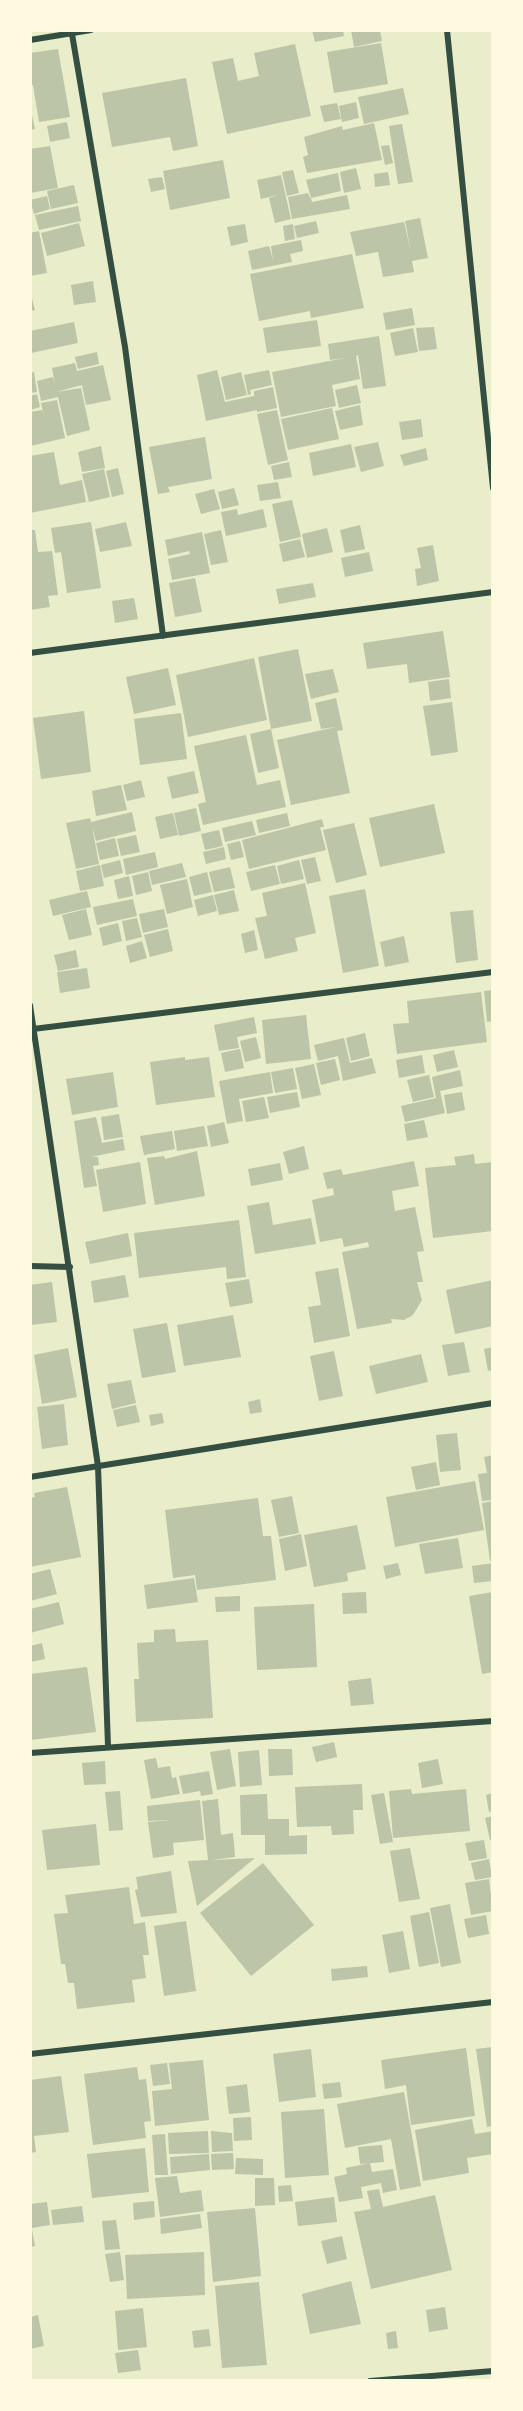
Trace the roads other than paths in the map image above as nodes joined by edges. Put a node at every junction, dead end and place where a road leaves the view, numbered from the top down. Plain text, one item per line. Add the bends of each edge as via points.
1 (91, 30) edge
2 (447, 30) edge
3 (72, 34) junction
4 (30, 40) edge
5 (493, 488) edge
6 (493, 592) edge
7 (163, 636) junction
8 (30, 653) edge
9 (493, 972) edge
10 (30, 1005) edge
11 (33, 1029) junction
12 (30, 1266) edge
13 (70, 1267) junction
14 (493, 1403) edge
15 (98, 1466) junction
16 (30, 1477) edge
17 (493, 1721) edge
18 (108, 1746) junction
19 (30, 1753) edge
20 (493, 2002) edge
21 (30, 2054) edge
22 (493, 2371) edge
23 (370, 2381) edge

1 - 3 street
2 - 5 street
3 - 4 street
3 - 7 street via 125,347
6 - 7 street
7 - 8 street
9 - 11 street
10 - 11 street
11 - 13 street
12 - 13 street
13 - 15 street
14 - 15 street
15 - 16 street
15 - 18 street
17 - 18 street
18 - 19 street
20 - 21 street
22 - 23 street

